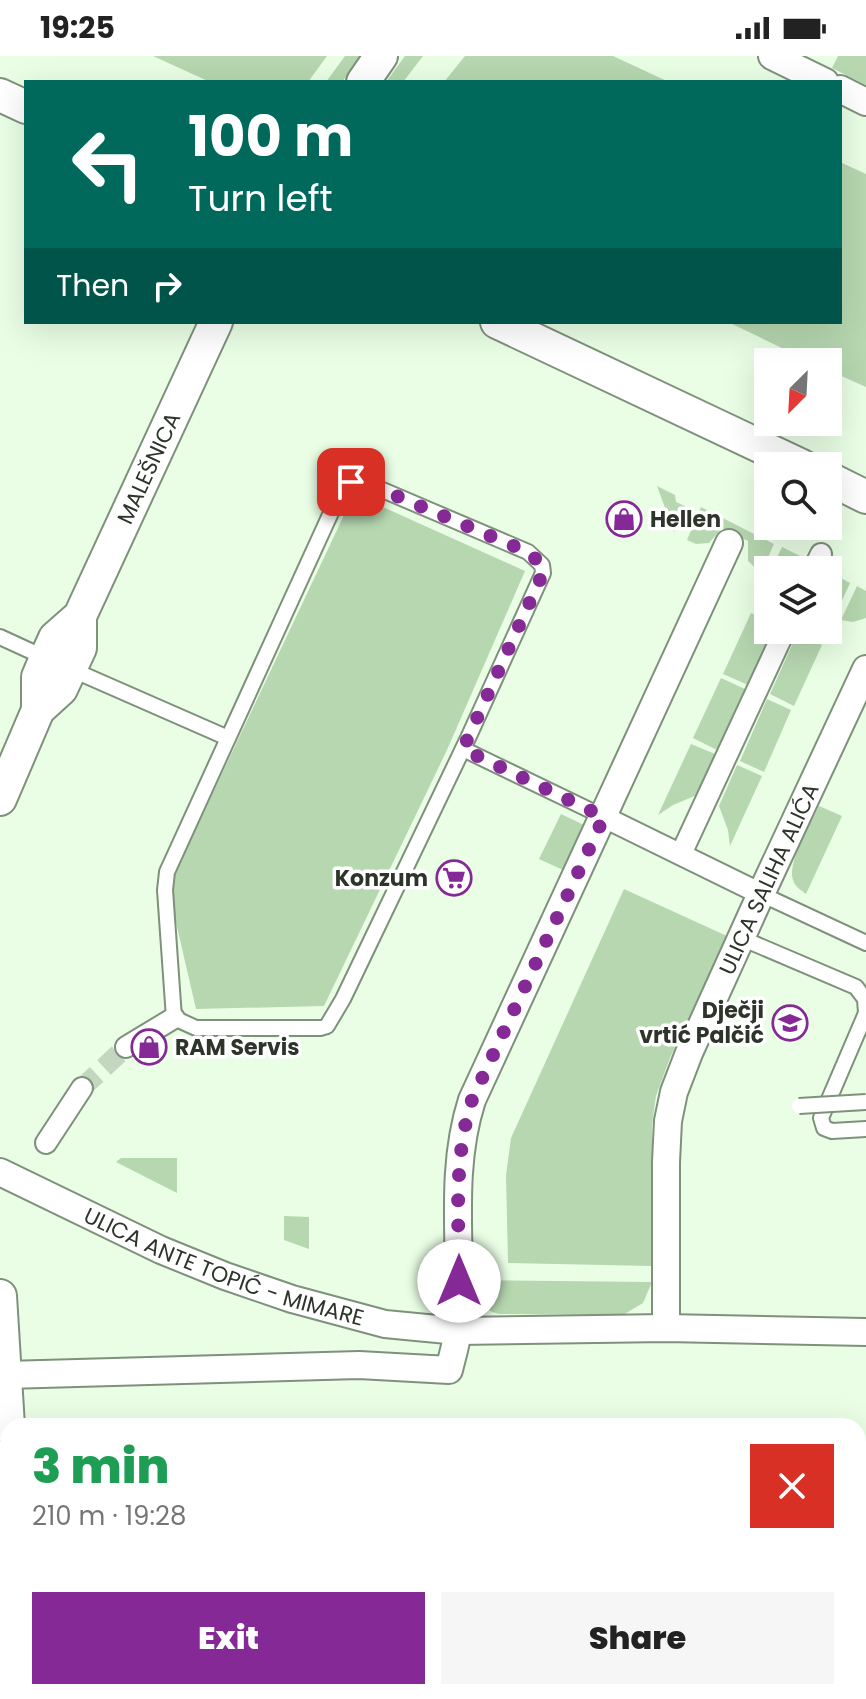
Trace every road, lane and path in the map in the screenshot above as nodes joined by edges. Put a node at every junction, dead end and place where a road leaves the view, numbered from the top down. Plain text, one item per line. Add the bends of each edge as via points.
1 (381, 56) edge
2 (772, 56) edge
3 (364, 80) edge
4 (821, 80) edge
5 (842, 90) edge
6 (0, 95) edge
7 (866, 102) edge
8 (24, 106) edge
9 (215, 324) edge
10 (501, 324) edge
11 (772, 452) edge
12 (842, 485) edge
13 (866, 497) edge
14 (729, 543) dead end
15 (0, 637) edge
16 (778, 644) edge
17 (37, 654) dead end
18 (866, 669) edge
19 (82, 674) dead end
20 (228, 738) junction
21 (463, 749) junction
22 (0, 799) edge
23 (604, 817) junction
24 (681, 854) junction
25 (761, 894) junction
26 (741, 938) junction
27 (866, 943) edge
28 (174, 1018) junction
29 (126, 1047) tunnel mouth
30 (82, 1088) tunnel mouth
31 (866, 1102) edge
32 (799, 1106) dead end
33 (866, 1129) edge
34 (46, 1143) dead end
35 (0, 1172) edge
36 (0, 1296) edge
37 (666, 1328) junction
38 (458, 1331) junction
39 (866, 1332) edge
40 (6, 1375) junction
41 (8, 1418) edge

1 - 3 street
2 - 4 street
5 - 7 street
6 - 8 street
9 - 22 street, MALEŠNICA via 80,616 55,638 38,677 38,710
10 - 11 street
12 - 13 street
14 - 23 street
15 - 17 lane
16 - 24 street
18 - 25 street, ULICA SALIHA ALIĆA
19 - 20 lane
20 - 21 lane via 340,493 359,480 528,552 542,565 543,573
20 - 28 lane via 167,872
21 - 23 lane
21 - 28 lane via 327,1026 196,1028
23 - 24 street
23 - 38 street via 462,1131
24 - 25 street
25 - 26 street, ULICA SALIHA ALIĆA
25 - 27 lane
26 - 33 lane via 856,987 865,999 866,1013 821,1118 824,1128 832,1131
26 - 37 street, ULICA SALIHA ALIĆA via 689,1053 668,1121
28 - 29 street
30 - 34 street
31 - 32 lane, bridge
35 - 38 street, ULICA ANTE TOPIĆ - MIMARE via 225,1276 385,1324
36 - 40 street
37 - 38 street, ULICA ANTE TOPIĆ - MIMARE
37 - 39 street, ULICA ANTE TOPIĆ - MIMARE
38 - 40 street via 449,1370 359,1365
40 - 41 street

